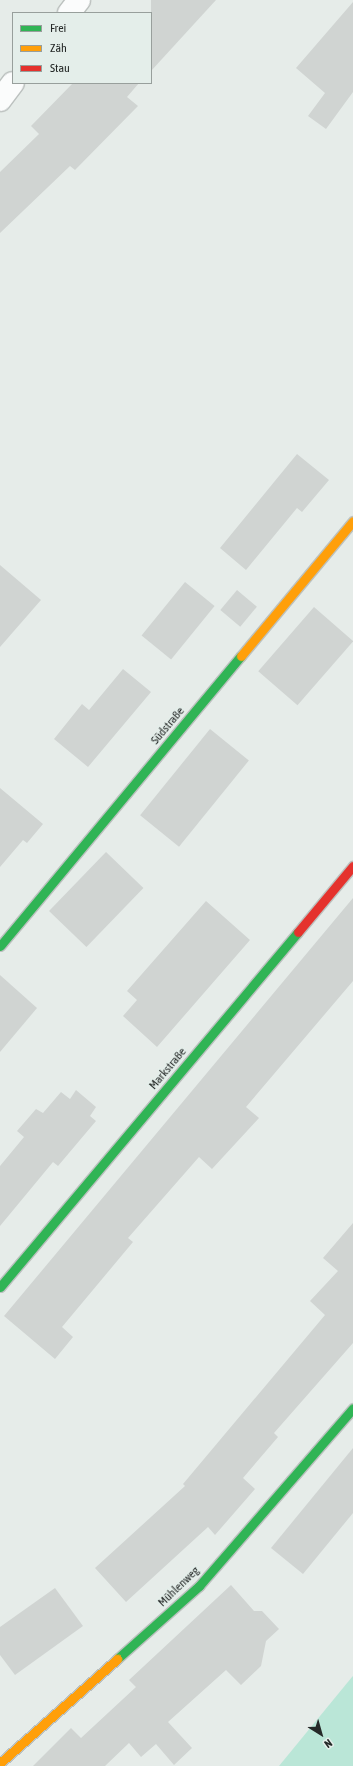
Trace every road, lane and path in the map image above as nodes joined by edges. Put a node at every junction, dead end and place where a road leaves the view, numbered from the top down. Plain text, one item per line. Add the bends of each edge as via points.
1 (79, 0) edge
2 (69, 12) edge
3 (12, 84) edge
4 (0, 100) edge
5 (353, 521) edge
6 (353, 866) edge
7 (0, 946) edge
8 (0, 1287) edge
9 (353, 1408) edge
10 (0, 1763) edge

1 - 2 street
3 - 4 street
5 - 7 street, Südstraße
6 - 8 street, Markstraße
9 - 10 street, Mühlenweg via 199,1586

